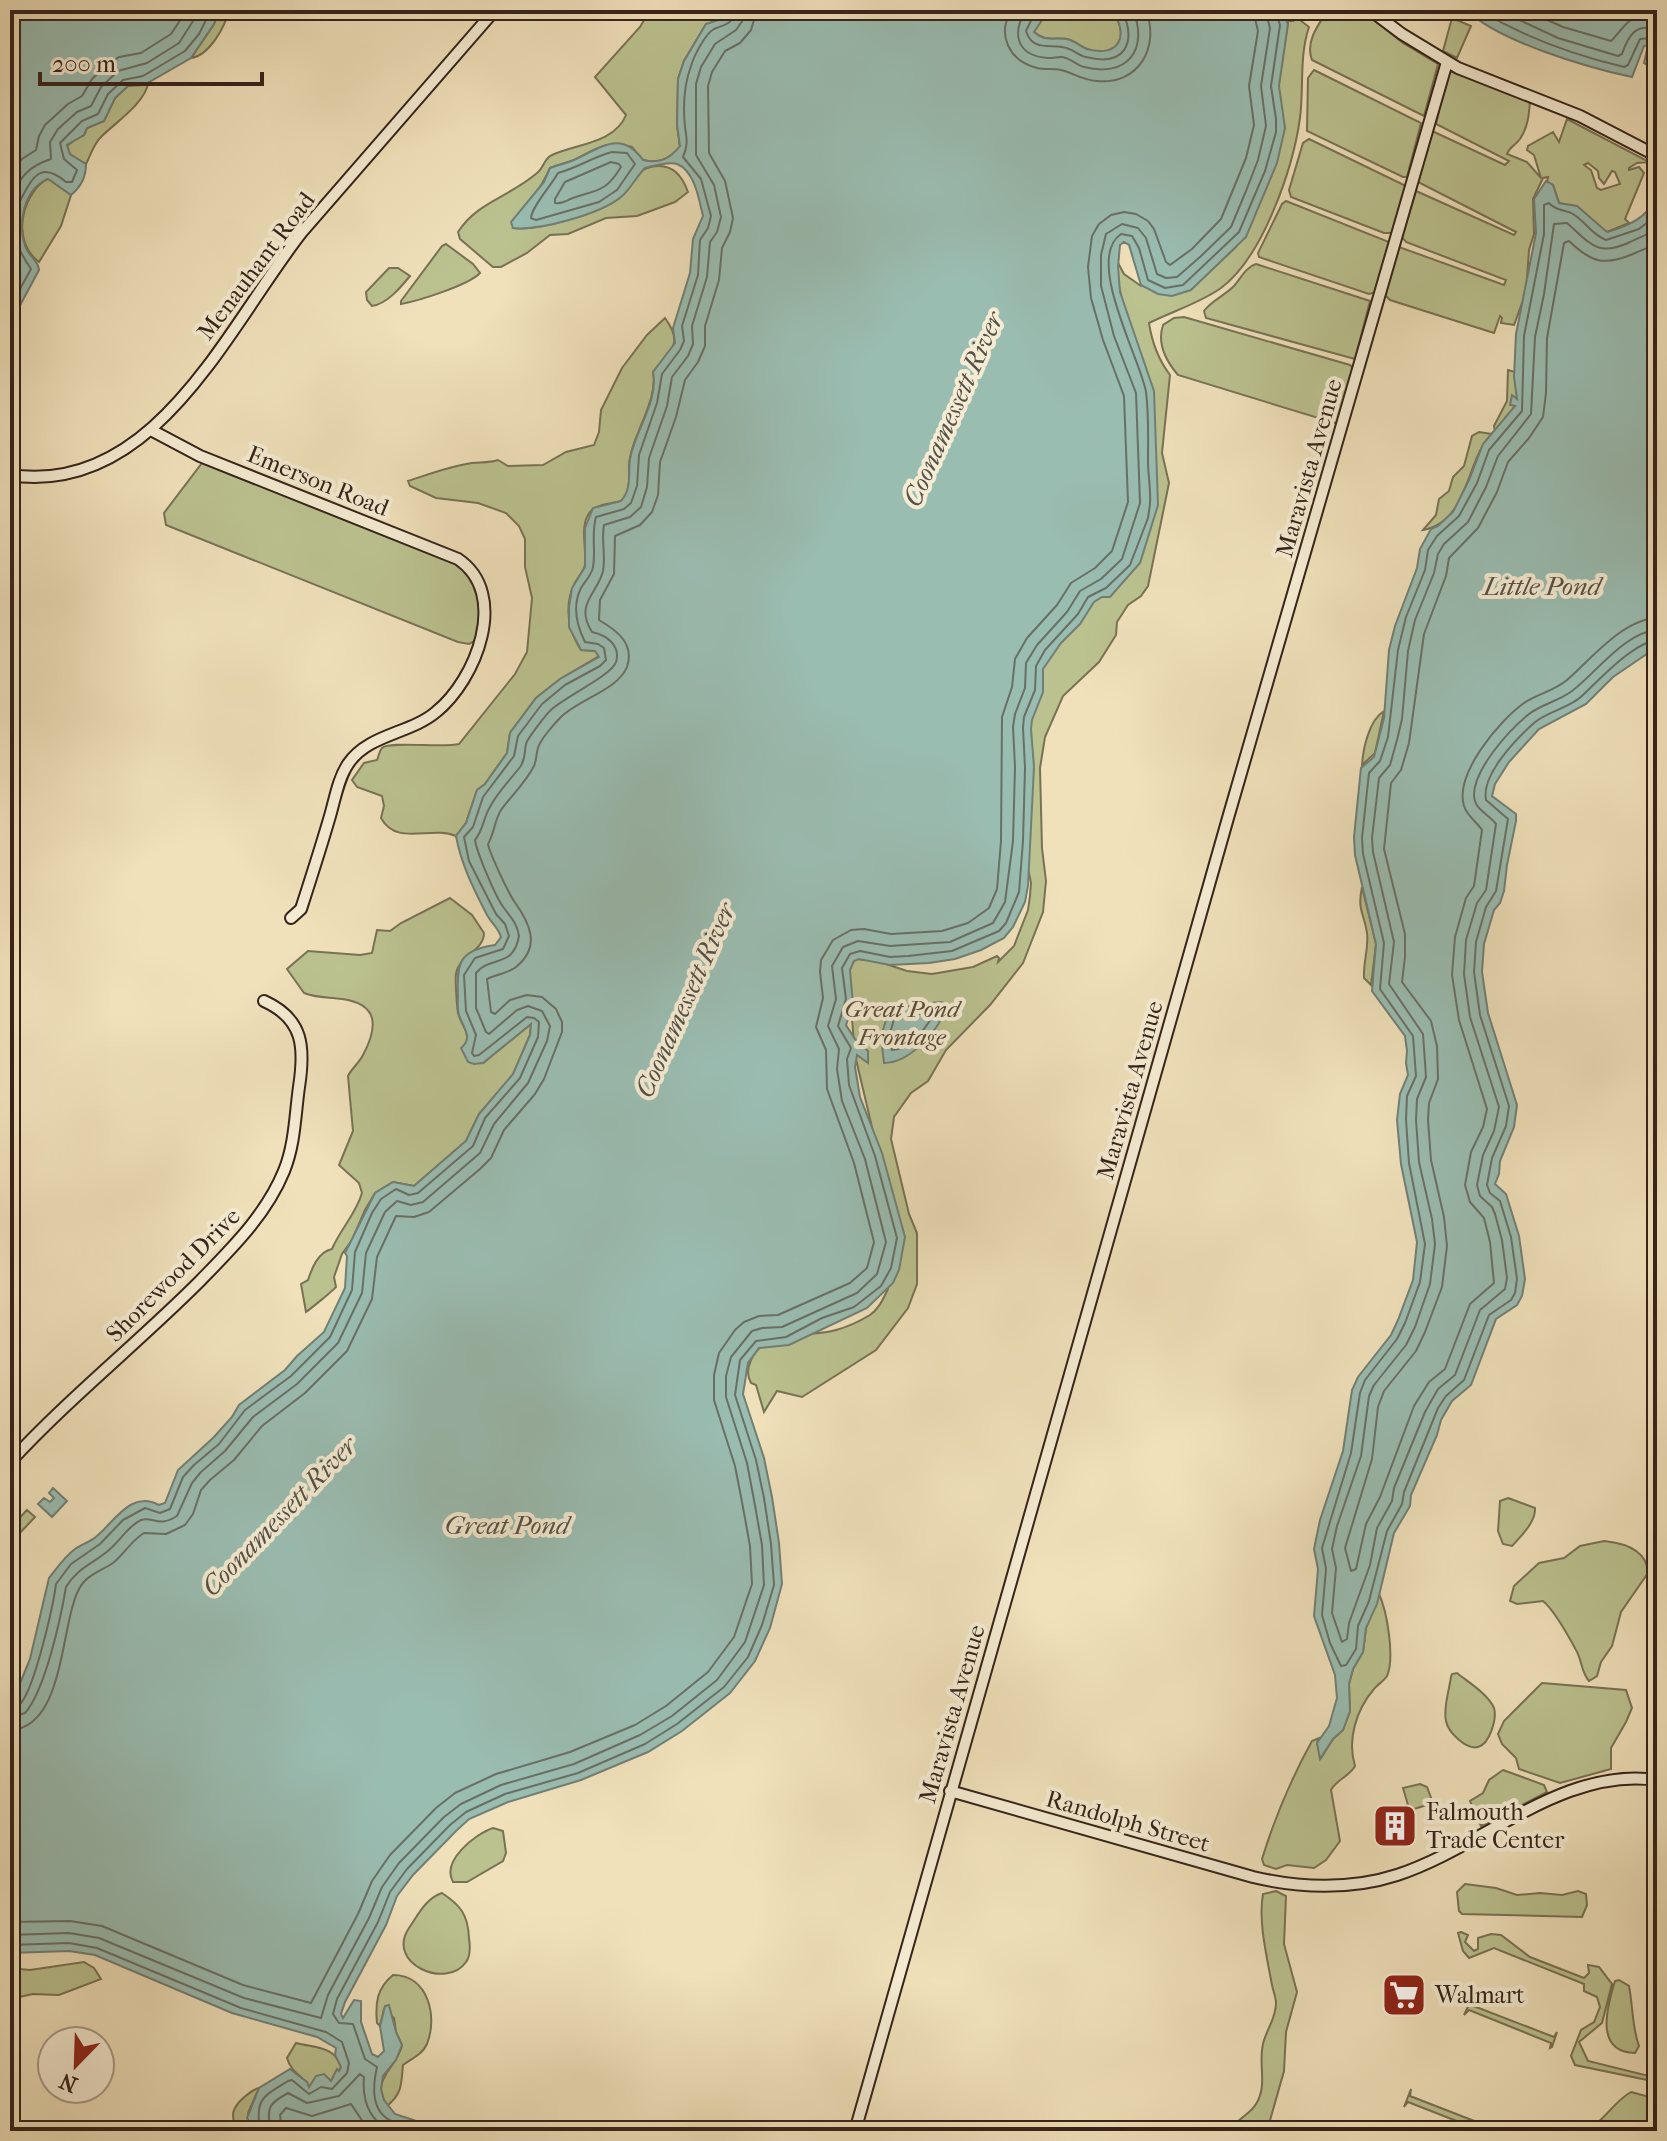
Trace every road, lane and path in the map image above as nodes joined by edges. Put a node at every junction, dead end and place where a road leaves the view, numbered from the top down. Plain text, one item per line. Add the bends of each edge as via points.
1 (495, 10) edge
2 (1370, 10) edge
3 (1447, 62) junction
4 (1657, 156) edge
5 (151, 430) junction
6 (10, 475) edge
7 (291, 918) dead end
8 (264, 1001) dead end
9 (10, 1462) edge
10 (1657, 1780) edge
11 (950, 1791) junction
12 (855, 2131) edge

1 - 5 main road, Menauhant Road via 302,232 201,373
2 - 3 main road
3 - 4 main road via 1580,116
3 - 11 main road, Maravista Avenue
5 - 6 main road, Menauhant Road via 122,452 75,472
5 - 7 main road, Emerson Road via 200,456 447,553 471,568 480,583 484,612 469,668 434,714 369,745 349,762 301,909
8 - 9 main road, Shorewood Drive via 288,1016 302,1050 291,1147 279,1182 236,1245
10 - 11 main road, Randolph Street via 1614,1779 1577,1788 1390,1877 1295,1885
11 - 12 main road, Maravista Avenue

